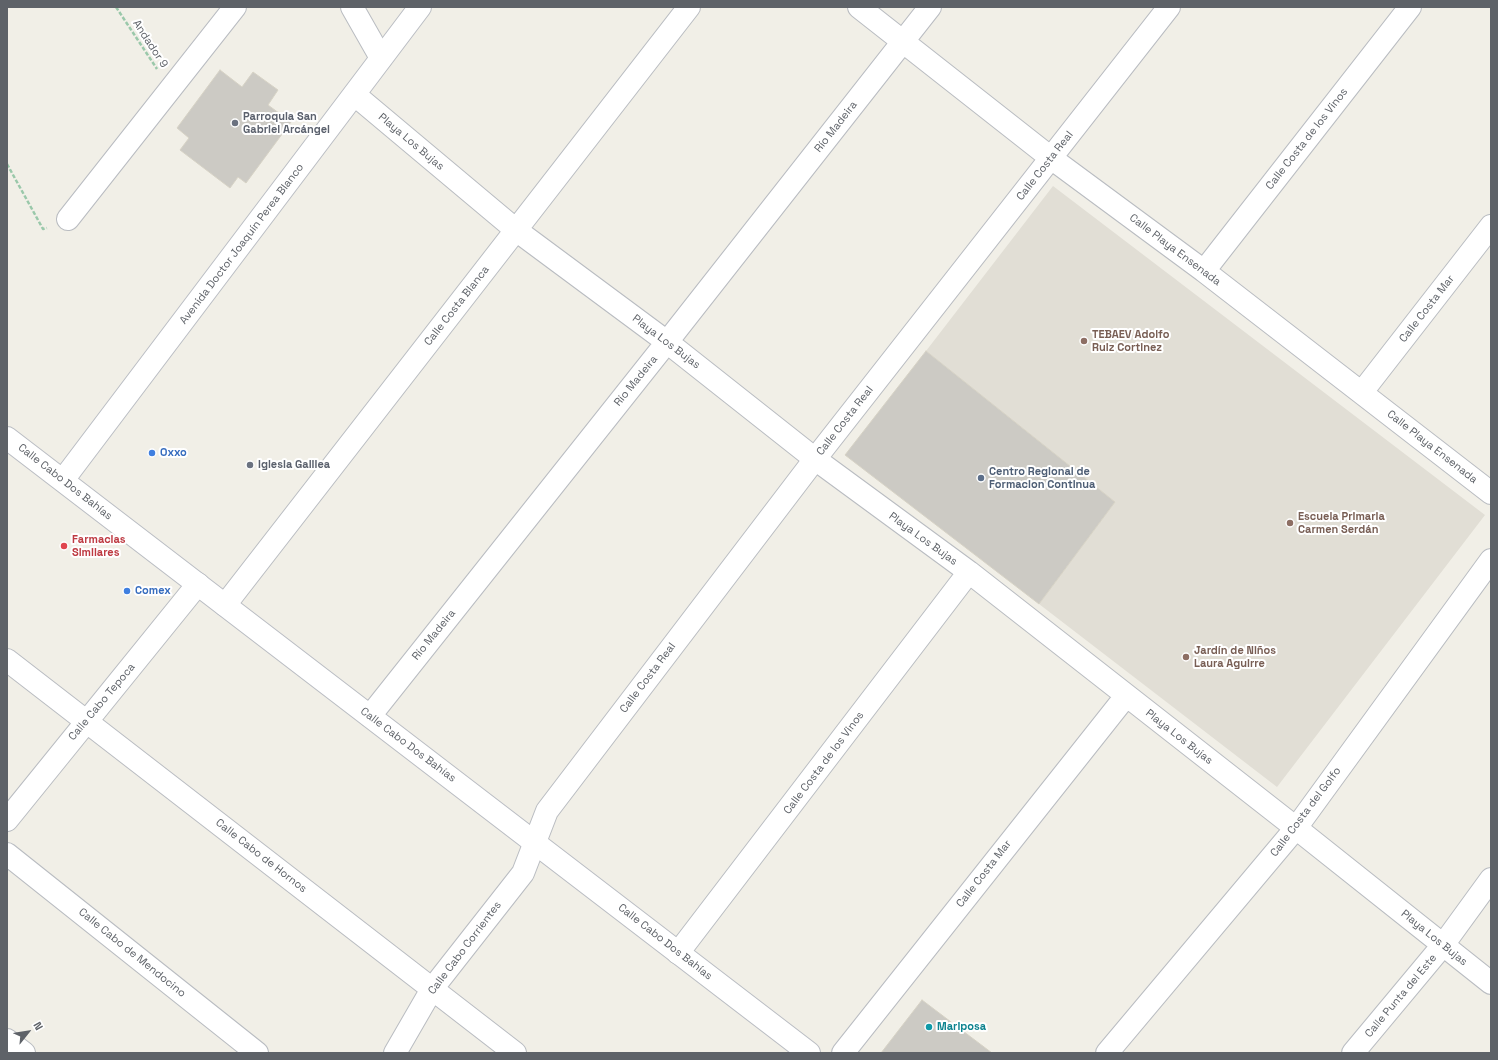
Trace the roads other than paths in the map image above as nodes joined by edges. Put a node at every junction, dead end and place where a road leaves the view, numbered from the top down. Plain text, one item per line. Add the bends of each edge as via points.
1 (236, 7) edge
2 (352, 7) edge
3 (420, 7) edge
4 (689, 7) edge
5 (859, 7) edge
6 (930, 7) edge
7 (1169, 7) edge
8 (1410, 7) edge
9 (904, 41) junction
10 (381, 58) junction
11 (355, 95) junction
12 (1051, 158) junction
13 (68, 219) road end
14 (1491, 226) edge
15 (516, 230) junction
16 (1204, 271) junction
17 (668, 342) junction
18 (1362, 392) junction
19 (7, 438) edge
20 (815, 459) junction
21 (63, 480) junction
22 (1491, 493) edge
23 (1491, 560) edge
24 (970, 572) junction
25 (198, 584) junction
26 (224, 605) junction
27 (7, 660) edge
28 (1126, 696) junction
29 (370, 716) junction
30 (86, 720) junction
31 (7, 820) edge
32 (1296, 828) junction
33 (536, 843) junction
34 (7, 854) edge
35 (1491, 880) edge
36 (1443, 945) junction
37 (678, 953) junction
38 (1491, 983) edge
39 (432, 989) junction
40 (258, 1053) edge
41 (395, 1053) edge
42 (515, 1053) edge
43 (809, 1053) edge
44 (843, 1053) edge
45 (1107, 1053) edge
46 (1352, 1053) edge

1 - 13 street
2 - 10 street
3 - 10 street, Avenida Doctor Joaquín Perea Blanco
4 - 15 street, Calle Costa Blanca
5 - 9 street, Calle Playa Ensenada
6 - 9 street, Río Madeira
7 - 12 street, Calle Costa Real
8 - 16 street, Calle Costa de los Vinos
9 - 12 street, Calle Playa Ensenada
9 - 17 street, Río Madeira
10 - 11 street, Avenida Doctor Joaquín Perea Blanco
11 - 15 street, Playa Los Bujas
11 - 21 street, Avenida Doctor Joaquín Perea Blanco
12 - 16 street, Calle Playa Ensenada
12 - 20 street, Calle Costa Real
14 - 18 street, Calle Costa Mar
15 - 17 street, Playa Los Bujas
15 - 26 street, Calle Costa Blanca
16 - 18 street, Calle Playa Ensenada
17 - 20 street, Playa Los Bujas
17 - 29 street, Río Madeira
18 - 22 street, Calle Playa Ensenada
19 - 21 street, Calle Cabo Dos Bahías
20 - 24 street, Playa Los Bujas
20 - 33 street, Calle Costa Real via 547,811
21 - 25 street, Calle Cabo Dos Bahías
23 - 32 street, Calle Costa del Golfo
24 - 28 street, Playa Los Bujas
24 - 37 street, Calle Costa de los Vinos
25 - 26 street, Calle Cabo Dos Bahías
25 - 30 street, Calle Cabo Tepoca
26 - 29 street, Calle Cabo Dos Bahías
27 - 30 street, Calle Cabo de Hornos
28 - 32 street, Playa Los Bujas
28 - 44 street, Calle Costa Mar
29 - 33 street, Calle Cabo Dos Bahías
30 - 31 street, Calle Cabo Tepoca
30 - 39 street, Calle Cabo de Hornos
32 - 36 street, Playa Los Bujas
32 - 45 street, Calle Costa del Golfo
33 - 37 street, Calle Cabo Dos Bahías
33 - 39 street, Calle Cabo Corrientes via 523,873
34 - 40 street, Calle Cabo de Mendocino
35 - 36 street, Calle Punta del Este
36 - 38 street, Playa Los Bujas
36 - 46 street, Calle Punta del Este
37 - 43 street, Calle Cabo Dos Bahías
39 - 41 street, Calle Cabo Corrientes
39 - 42 street, Calle Cabo de Hornos

